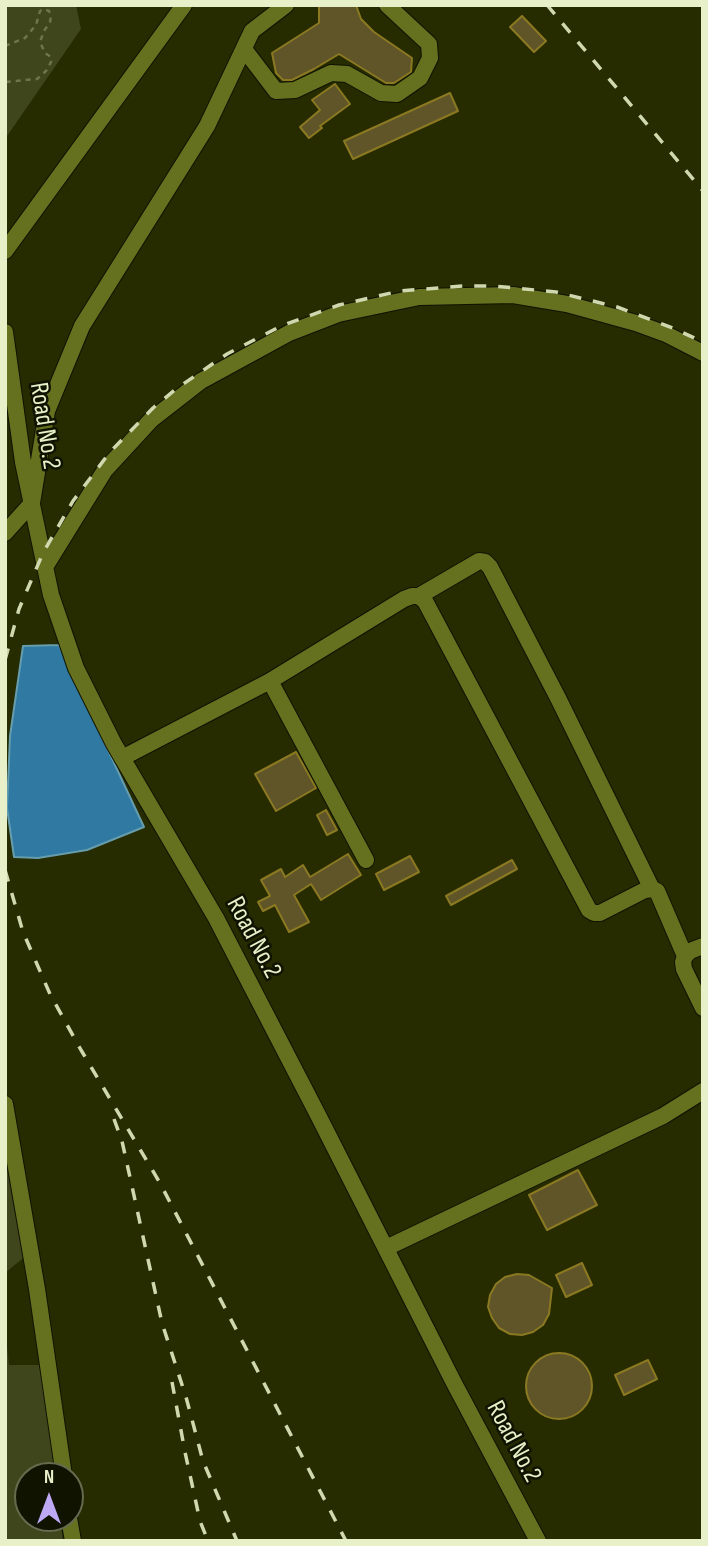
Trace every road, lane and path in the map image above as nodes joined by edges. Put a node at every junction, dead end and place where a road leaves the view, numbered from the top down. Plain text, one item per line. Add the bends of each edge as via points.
1 (184, 5) edge
2 (286, 5) edge
3 (387, 5) edge
4 (5, 46) edge
5 (244, 49) junction
6 (5, 82) edge
7 (5, 251) edge
8 (5, 332) edge
9 (703, 354) edge
10 (32, 503) junction
11 (5, 533) edge
12 (45, 566) junction
13 (419, 596) junction
14 (270, 681) junction
15 (122, 758) junction
16 (366, 860) dead end
17 (659, 897) junction
18 (703, 946) edge
19 (685, 956) junction
20 (703, 1008) edge
21 (703, 1091) edge
22 (5, 1104) edge
23 (386, 1248) junction
24 (62, 1462) edge
25 (538, 1541) edge

1 - 7 street
2 - 5 street via 252,31
3 - 5 street via 429,44 430,58 420,78 397,94 381,93 347,74 331,73 295,90 276,91
4 - 6 path via 25,38 40,11 49,11 50,22 40,42 51,57 46,71 37,79
5 - 10 street via 206,126 82,326 47,411
8 - 10 street, Road No.2
9 - 12 street via 636,323 513,295 419,297 338,314 289,333 201,381 151,420 105,470
10 - 11 street
10 - 12 street, Road No.2
12 - 15 street, Road No.2 via 76,668
13 - 14 street via 404,599
13 - 17 street via 589,910 600,913 645,890
13 - 17 street via 479,561 490,567
14 - 15 street
14 - 16 street
15 - 23 street, Road No.2 via 216,918
17 - 19 street
18 - 19 street
19 - 20 street via 684,969
21 - 23 street via 663,1116
22 - 24 street
23 - 25 street, Road No.2

